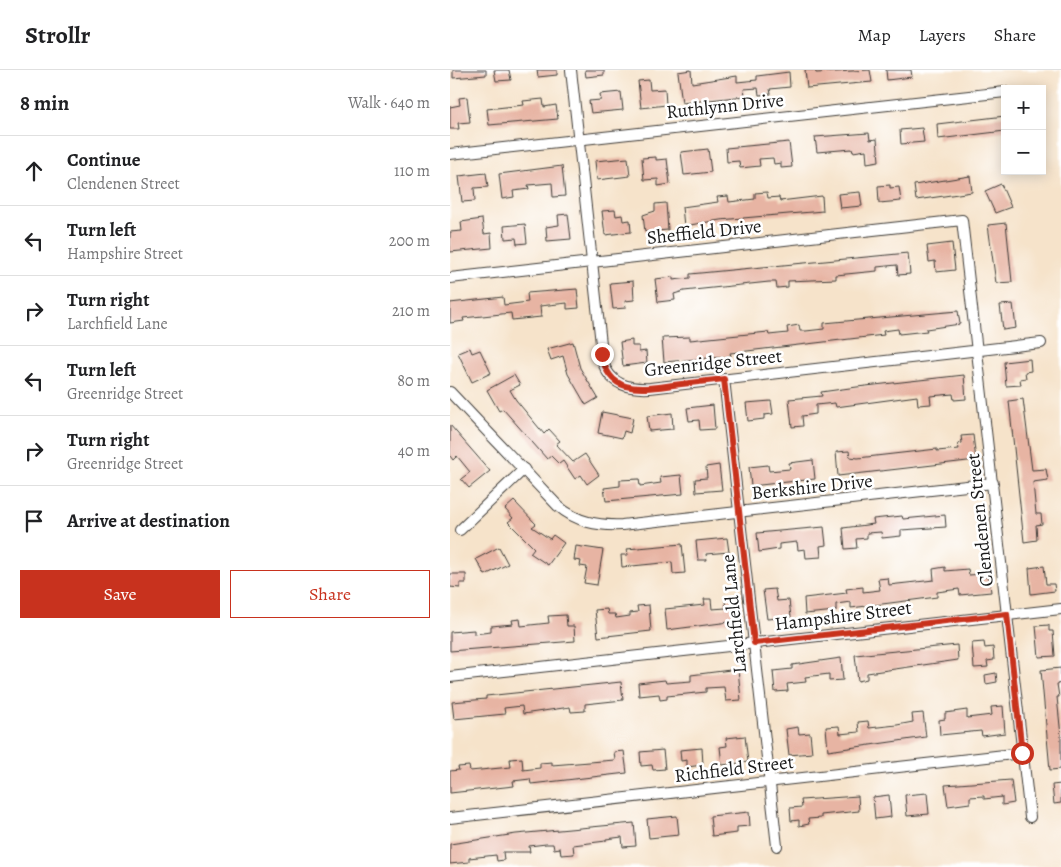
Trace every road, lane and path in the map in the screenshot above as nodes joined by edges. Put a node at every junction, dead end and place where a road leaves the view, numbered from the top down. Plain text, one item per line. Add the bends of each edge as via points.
1 (571, 70) edge
2 (1001, 92) edge
3 (578, 140) junction
4 (450, 154) edge
5 (962, 220) joint
6 (592, 261) junction
7 (450, 278) edge
8 (1041, 343) dead end
9 (978, 350) junction
10 (724, 379) junction
11 (450, 392) edge
12 (524, 469) junction
13 (993, 482) junction
14 (739, 512) junction
15 (460, 530) dead end
16 (1061, 608) edge
17 (1007, 614) junction
18 (754, 643) junction
19 (450, 677) edge
20 (1022, 753) junction
21 (770, 782) junction
22 (1030, 817) dead end
23 (450, 818) edge
24 (777, 846) dead end

1 - 3 street, Greenridge Street
2 - 3 street, Ruthlynn Drive
3 - 4 street, Ruthlynn Drive
3 - 6 street, Greenridge Street
5 - 6 street, Sheffield Drive
5 - 9 street, Clendenen Street
6 - 7 street, Sheffield Drive
6 - 10 street, Greenridge Street via 603,362 614,380 628,387 641,388
8 - 9 street, Greenridge Street
9 - 10 street, Greenridge Street
9 - 13 street, Clendenen Street
10 - 14 street, Larchfield Lane
11 - 12 street, Berkshire Drive
12 - 14 street, Berkshire Drive via 566,512 593,524 622,525
12 - 15 street
13 - 14 street, Berkshire Drive
13 - 17 street, Clendenen Street
14 - 18 street, Larchfield Lane
16 - 17 street, Hampshire Street
17 - 18 street, Hampshire Street
17 - 20 street, Clendenen Street
18 - 19 street, Hampshire Street
18 - 21 street, Larchfield Lane
20 - 21 street, Richfield Street
20 - 22 street, Clendenen Street
21 - 23 street, Richfield Street
21 - 24 street, Larchfield Lane

